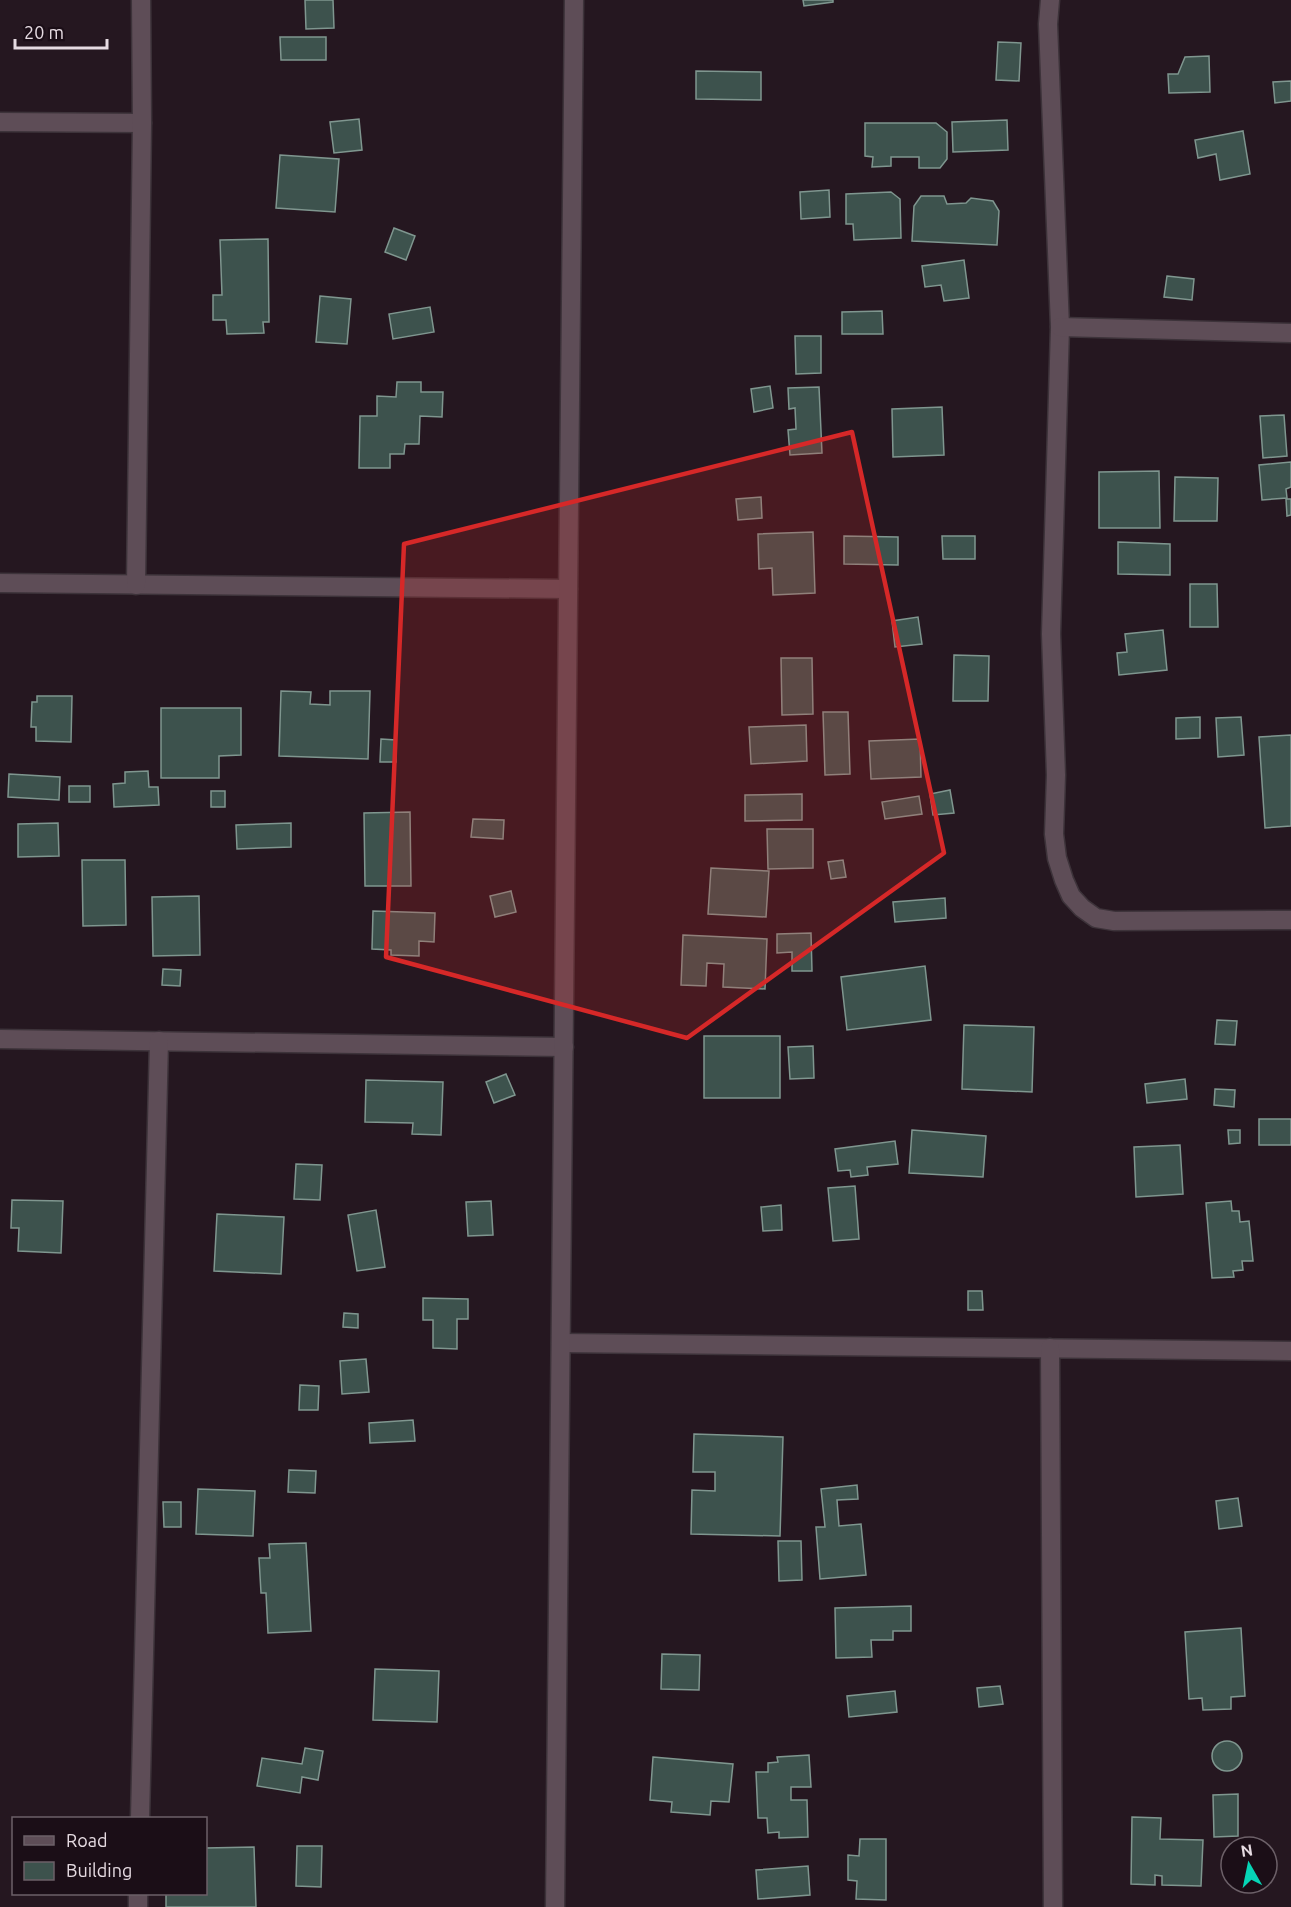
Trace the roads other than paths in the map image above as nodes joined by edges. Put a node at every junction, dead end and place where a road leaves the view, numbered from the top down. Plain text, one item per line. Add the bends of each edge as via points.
1 (141, 0) edge
2 (574, 0) edge
3 (1050, 0) edge
4 (0, 122) edge
5 (142, 123) junction
6 (1060, 327) junction
7 (1291, 333) edge
8 (0, 583) edge
9 (136, 585) junction
10 (568, 589) junction
11 (1291, 920) edge
12 (0, 1039) edge
13 (159, 1041) junction
14 (564, 1047) junction
15 (561, 1343) junction
16 (1050, 1348) junction
17 (1291, 1351) edge
18 (140, 1817) edge
19 (555, 1907) edge
20 (1053, 1907) edge

1 - 5 street
2 - 10 street
3 - 6 street
4 - 5 street
5 - 9 street
6 - 7 street
6 - 11 street via 1051,634 1054,834 1064,880 1071,896 1096,918
8 - 9 street
9 - 10 street
10 - 14 street
12 - 13 street
13 - 14 street
13 - 18 street
14 - 15 street
15 - 16 street
15 - 19 street
16 - 17 street
16 - 20 street

